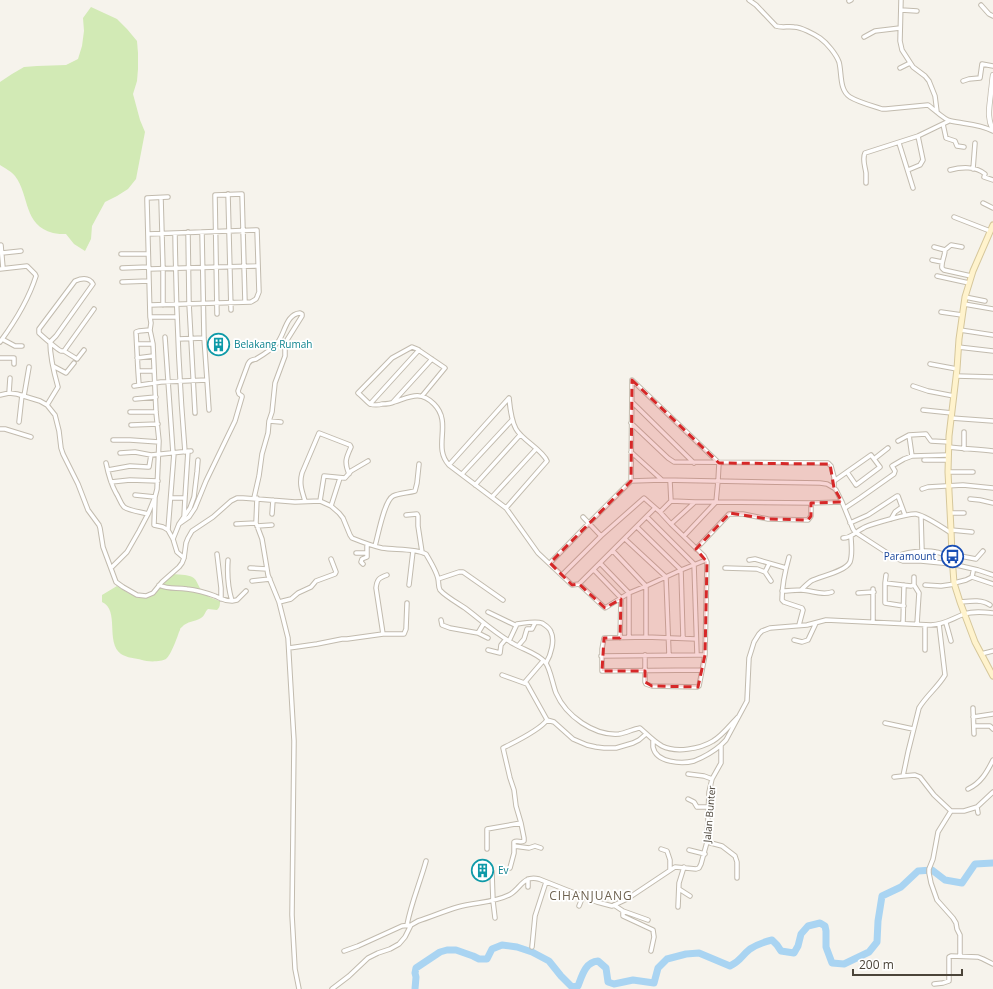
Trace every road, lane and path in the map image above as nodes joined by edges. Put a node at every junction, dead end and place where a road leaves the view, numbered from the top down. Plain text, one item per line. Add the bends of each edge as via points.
1 (749, 0) edge
2 (901, 0) edge
3 (981, 5) dead end
4 (901, 10) junction
5 (917, 11) dead end
6 (993, 16) edge
7 (900, 28) junction
8 (864, 37) dead end
9 (910, 64) junction
10 (993, 66) edge
11 (900, 68) dead end
12 (993, 75) edge
13 (963, 81) dead end
14 (937, 112) junction
15 (991, 118) edge
16 (949, 121) junction
17 (943, 124) junction
18 (993, 130) edge
19 (918, 136) junction
20 (899, 142) junction
21 (975, 143) dead end
22 (964, 147) dead end
23 (973, 169) junction
24 (908, 170) junction
25 (950, 170) dead end
26 (993, 180) edge
27 (866, 183) dead end
28 (912, 188) dead end
29 (228, 194) junction
30 (161, 198) junction
31 (168, 198) dead end
32 (984, 203) dead end
33 (993, 208) edge
34 (954, 217) dead end
35 (993, 225) edge
36 (229, 231) junction
37 (243, 231) junction
38 (990, 231) junction
39 (188, 232) junction
40 (202, 232) junction
41 (215, 232) junction
42 (175, 233) junction
43 (148, 234) junction
44 (162, 234) junction
45 (1, 245) edge
46 (934, 247) dead end
47 (962, 247) dead end
48 (945, 250) junction
49 (21, 251) dead end
50 (2, 253) junction
51 (121, 254) dead end
52 (148, 254) junction
53 (932, 260) dead end
54 (942, 262) junction
55 (244, 266) junction
56 (258, 266) junction
57 (216, 267) junction
58 (230, 267) junction
59 (122, 268) dead end
60 (149, 268) junction
61 (176, 268) junction
62 (189, 268) junction
63 (202, 268) junction
64 (1, 269) edge
65 (163, 269) junction
66 (937, 276) dead end
67 (971, 276) junction
68 (149, 281) junction
69 (122, 282) dead end
70 (969, 283) junction
71 (965, 297) junction
72 (985, 301) dead end
73 (231, 302) junction
74 (245, 302) junction
75 (189, 303) junction
76 (203, 303) junction
77 (216, 303) junction
78 (150, 304) junction
79 (163, 304) junction
80 (176, 304) junction
81 (964, 304) junction
82 (94, 309) dead end
83 (993, 309) edge
84 (231, 310) dead end
85 (941, 312) dead end
86 (217, 314) dead end
87 (962, 315) junction
88 (150, 317) junction
89 (177, 317) junction
90 (150, 330) junction
91 (960, 330) junction
92 (993, 335) edge
93 (165, 337) dead end
94 (191, 338) junction
95 (204, 338) junction
96 (178, 339) junction
97 (1, 340) edge
98 (50, 342) junction
99 (137, 344) junction
100 (153, 344) junction
101 (22, 346) dead end
102 (958, 347) junction
103 (84, 350) dead end
104 (419, 350) junction
105 (993, 351) edge
106 (64, 352) junction
107 (153, 356) junction
108 (0, 358) edge
109 (137, 358) junction
110 (432, 359) junction
111 (74, 363) dead end
112 (14, 364) dead end
113 (930, 364) dead end
114 (53, 366) junction
115 (29, 367) dead end
116 (957, 369) junction
117 (138, 371) junction
118 (154, 371) junction
119 (956, 376) junction
120 (993, 377) edge
121 (10, 378) dead end
122 (180, 380) junction
123 (193, 380) junction
124 (207, 380) junction
125 (167, 381) junction
126 (155, 383) junction
127 (139, 385) junction
128 (134, 386) dead end
129 (913, 386) dead end
130 (9, 393) junction
131 (0, 394) edge
132 (23, 395) junction
133 (422, 396) junction
134 (954, 396) junction
135 (156, 397) junction
136 (377, 397) junction
137 (136, 399) dead end
138 (631, 402) junction
139 (393, 403) junction
140 (370, 404) junction
141 (384, 404) junction
142 (48, 405) junction
143 (209, 410) dead end
144 (923, 410) dead end
145 (130, 412) dead end
146 (156, 412) junction
147 (195, 413) dead end
148 (952, 415) junction
149 (512, 420) junction
150 (269, 421) junction
151 (993, 421) edge
152 (19, 422) dead end
153 (281, 422) dead end
154 (631, 423) junction
155 (158, 424) junction
156 (131, 426) dead end
157 (0, 429) edge
158 (964, 432) dead end
159 (520, 435) junction
160 (909, 435) junction
161 (31, 437) dead end
162 (113, 440) dead end
163 (898, 441) dead end
164 (159, 442) junction
165 (949, 445) junction
166 (888, 448) dead end
167 (536, 449) junction
168 (964, 449) junction
169 (188, 451) junction
170 (993, 451) edge
171 (631, 452) junction
172 (120, 453) dead end
173 (173, 453) junction
174 (151, 454) junction
175 (158, 454) junction
176 (912, 456) junction
177 (948, 457) junction
178 (874, 459) junction
179 (198, 460) dead end
180 (924, 460) dead end
181 (368, 461) dead end
182 (106, 463) dead end
183 (694, 463) junction
184 (719, 463) junction
185 (419, 464) dead end
186 (449, 465) junction
187 (108, 470) junction
188 (847, 472) junction
189 (948, 472) junction
190 (973, 472) dead end
191 (349, 474) junction
192 (462, 474) junction
193 (340, 478) junction
194 (662, 480) junction
195 (158, 481) junction
196 (630, 481) junction
197 (670, 481) junction
198 (834, 481) junction
199 (111, 482) junction
200 (718, 482) junction
201 (475, 485) junction
202 (949, 486) junction
203 (834, 488) junction
204 (993, 488) edge
205 (922, 489) dead end
206 (135, 495) dead end
207 (155, 497) junction
208 (492, 497) junction
209 (170, 498) junction
210 (185, 498) junction
211 (255, 498) junction
212 (970, 499) dead end
213 (273, 500) junction
214 (305, 501) junction
215 (320, 501) junction
216 (671, 501) junction
217 (695, 502) junction
218 (716, 502) junction
219 (842, 502) junction
220 (811, 503) junction
221 (993, 503) edge
222 (332, 506) junction
223 (902, 507) junction
224 (506, 508) junction
225 (655, 508) junction
226 (845, 508) junction
227 (660, 512) junction
228 (950, 513) junction
229 (964, 513) dead end
230 (148, 514) junction
231 (272, 514) dead end
232 (406, 515) dead end
233 (905, 515) junction
234 (921, 516) junction
235 (184, 517) junction
236 (583, 517) dead end
237 (646, 518) junction
238 (891, 519) junction
239 (589, 523) junction
240 (179, 524) junction
241 (236, 524) dead end
242 (257, 524) junction
243 (671, 524) junction
244 (850, 524) junction
245 (272, 526) dead end
246 (637, 527) junction
247 (168, 530) junction
248 (856, 532) junction
249 (951, 532) junction
250 (972, 532) dead end
251 (601, 536) junction
252 (684, 536) junction
253 (851, 536) junction
254 (625, 538) junction
255 (844, 538) dead end
256 (173, 539) junction
257 (368, 544) junction
258 (375, 546) junction
259 (696, 549) junction
260 (428, 550) dead end
261 (413, 551) junction
262 (613, 551) junction
263 (922, 551) junction
264 (983, 551) dead end
265 (356, 553) dead end
266 (367, 553) junction
267 (423, 553) junction
268 (217, 554) dead end
269 (952, 556) junction
270 (789, 557) dead end
271 (184, 558) junction
272 (895, 558) junction
273 (331, 559) dead end
274 (228, 560) dead end
275 (706, 560) junction
276 (749, 560) dead end
277 (550, 563) junction
278 (600, 563) junction
279 (363, 564) dead end
280 (694, 564) junction
281 (769, 564) junction
282 (952, 564) junction
283 (111, 568) junction
284 (250, 568) dead end
285 (725, 568) dead end
286 (786, 568) junction
287 (267, 569) junction
288 (594, 570) junction
289 (681, 570) junction
290 (765, 572) junction
291 (973, 572) dead end
292 (387, 575) dead end
293 (562, 575) junction
294 (886, 575) dead end
295 (914, 576) dead end
296 (993, 576) edge
297 (666, 577) junction
298 (972, 577) junction
299 (270, 579) junction
300 (438, 579) junction
301 (252, 581) dead end
302 (771, 581) dead end
303 (885, 583) junction
304 (955, 583) junction
305 (579, 584) junction
306 (993, 584) edge
307 (159, 585) junction
308 (408, 585) dead end
309 (904, 585) junction
310 (914, 585) junction
311 (925, 585) dead end
312 (646, 586) junction
313 (801, 590) junction
314 (246, 591) dead end
315 (782, 591) junction
316 (629, 592) junction
317 (832, 592) dead end
318 (858, 593) dead end
319 (621, 598) junction
320 (221, 599) junction
321 (502, 600) dead end
322 (232, 601) junction
323 (279, 602) junction
324 (960, 602) junction
325 (406, 603) dead end
326 (990, 605) dead end
327 (904, 606) junction
328 (488, 612) dead end
329 (993, 612) edge
330 (965, 614) junction
331 (440, 620) dead end
332 (873, 622) junction
333 (484, 623) junction
334 (534, 623) junction
335 (816, 623) junction
336 (903, 623) junction
337 (946, 623) junction
338 (917, 624) junction
339 (925, 624) junction
340 (939, 624) junction
341 (515, 625) junction
342 (799, 625) junction
343 (478, 633) junction
344 (383, 634) junction
345 (629, 637) junction
346 (646, 637) junction
347 (488, 638) dead end
348 (620, 638) junction
349 (668, 638) junction
350 (682, 638) junction
351 (696, 639) junction
352 (507, 640) junction
353 (794, 640) dead end
354 (951, 641) dead end
355 (518, 646) junction
356 (289, 648) junction
357 (488, 650) dead end
358 (925, 650) dead end
359 (993, 651) edge
360 (981, 654) junction
361 (645, 655) junction
362 (669, 655) junction
363 (697, 655) junction
364 (705, 655) junction
365 (601, 656) junction
366 (545, 662) junction
367 (702, 670) junction
368 (645, 671) junction
369 (502, 675) dead end
370 (993, 676) edge
371 (525, 682) junction
372 (973, 708) dead end
373 (993, 714) edge
374 (738, 717) junction
375 (973, 717) junction
376 (547, 720) junction
377 (885, 723) dead end
378 (974, 726) junction
379 (913, 729) junction
380 (993, 729) edge
381 (646, 734) junction
382 (974, 734) dead end
383 (653, 741) junction
384 (721, 745) junction
385 (993, 760) edge
386 (688, 774) dead end
387 (903, 776) junction
388 (894, 777) dead end
389 (712, 780) junction
390 (968, 789) dead end
391 (993, 792) edge
392 (688, 799) dead end
393 (708, 807) junction
394 (977, 807) junction
395 (951, 811) junction
396 (978, 813) dead end
397 (521, 823) junction
398 (707, 842) junction
399 (514, 846) junction
400 (541, 848) dead end
401 (487, 849) dead end
402 (661, 849) dead end
403 (689, 850) dead end
404 (704, 854) junction
405 (426, 861) dead end
406 (684, 867) junction
407 (510, 868) dead end
408 (670, 870) junction
409 (492, 872) dead end
410 (737, 878) dead end
411 (528, 879) junction
412 (546, 882) junction
413 (528, 887) dead end
414 (679, 889) junction
415 (583, 896) junction
416 (690, 896) dead end
417 (493, 901) junction
418 (614, 905) junction
419 (579, 906) dead end
420 (678, 906) dead end
421 (623, 912) junction
422 (495, 918) dead end
423 (648, 920) dead end
424 (409, 925) junction
425 (532, 947) dead end
426 (344, 951) dead end
427 (651, 952) dead end
428 (960, 956) junction
429 (993, 964) edge
430 (934, 984) dead end
431 (299, 989) edge
432 (332, 989) edge

1 - 14 street via 776,26 800,28 820,38 837,58 844,90 854,99 882,109 929,105
2 - 4 street
3 - 6 street
4 - 5 street
4 - 7 street
7 - 8 street via 875,31
7 - 9 street via 900,43
9 - 11 street
9 - 14 street via 929,82 935,96
10 - 13 street via 982,64 980,78
12 - 15 street via 989,106
14 - 16 street
15 - 18 street
16 - 17 street
16 - 18 street
17 - 19 street
17 - 22 street via 946,138 954,141 957,146
19 - 20 street
19 - 24 street via 923,160 920,165
20 - 24 street
20 - 27 street via 864,155
21 - 23 street
23 - 25 street
23 - 26 street via 978,169 985,174 984,177
24 - 28 street
29 - 36 street
29 - 37 street via 242,194
29 - 41 street via 215,195
30 - 31 street
30 - 43 street via 147,198
30 - 44 street
32 - 33 street
34 - 38 street
35 - 38 main road
36 - 37 street
36 - 41 street
36 - 58 street
37 - 55 street
37 - 56 street via 257,230
38 - 67 main road
39 - 40 street
39 - 42 street
39 - 62 street
40 - 41 street
40 - 63 street
41 - 57 street
42 - 44 street
42 - 61 street
43 - 44 street
43 - 52 street
44 - 65 street
45 - 50 street
46 - 48 street
47 - 48 street via 951,245
48 - 54 street
49 - 50 street
50 - 64 street
51 - 52 street
52 - 60 street
53 - 54 street
54 - 67 street via 944,270
55 - 56 street
55 - 58 street
55 - 74 street
56 - 74 street via 259,292 256,299
57 - 58 street
57 - 63 street
57 - 77 street
58 - 73 street
59 - 60 street
60 - 65 street
60 - 68 street
61 - 62 street
61 - 65 street
61 - 80 street
62 - 63 street
62 - 75 street
63 - 76 street
64 - 97 street via 27,266 36,276 21,310
65 - 79 street
66 - 70 street
67 - 70 main road
68 - 69 street
68 - 78 street
70 - 71 main road
71 - 72 street
71 - 81 main road
73 - 74 street
73 - 77 street
73 - 84 street
75 - 76 street
75 - 80 street
75 - 94 street
76 - 77 street
76 - 95 street
77 - 86 street
78 - 79 street
78 - 88 street
79 - 80 street
80 - 89 street
81 - 83 street
81 - 87 main road
82 - 106 street
85 - 87 street
87 - 91 main road
88 - 89 street
88 - 90 street
89 - 96 street
90 - 99 street via 137,332
90 - 100 street
91 - 92 street
91 - 102 main road
93 - 125 street
94 - 95 street
94 - 96 street
94 - 123 street
95 - 124 street
96 - 122 street
97 - 101 street via 14,346
98 - 98 street via 93,284 89,279 75,281 41,325 39,331
98 - 106 street
98 - 114 street
99 - 100 street
99 - 109 street
100 - 107 street
102 - 105 street
102 - 116 main road
103 - 106 street via 77,359
104 - 110 street
104 - 136 street
104 - 140 street via 412,347 392,358 358,393
107 - 109 street
107 - 118 street
108 - 112 street via 14,358
109 - 117 street
110 - 133 street via 445,368
110 - 139 street
111 - 114 street via 66,373
113 - 116 street
114 - 142 street via 58,388
115 - 132 street
116 - 119 main road
117 - 118 street
117 - 127 street
118 - 126 street
119 - 120 street
119 - 134 main road
121 - 130 street
122 - 123 street
122 - 125 street
122 - 169 street
123 - 124 street
123 - 147 street
124 - 143 street
125 - 126 street
125 - 173 street
126 - 127 street
126 - 135 street
127 - 128 street
129 - 134 street
130 - 131 street
130 - 132 street
132 - 142 street
132 - 152 street
133 - 139 street via 409,397
133 - 186 street via 435,404 443,421 441,443 443,456
134 - 148 main road
135 - 137 street
135 - 146 street
136 - 140 street
136 - 141 street
138 - 154 street
138 - 183 street
138 - 184 street via 632,380
139 - 141 street
140 - 141 street
142 - 283 street via 55,415 64,454 88,510 99,525 102,547
144 - 148 street
145 - 146 street
146 - 155 street
148 - 151 street
148 - 165 main road
149 - 159 street
149 - 186 street via 509,398
149 - 192 street
150 - 153 street
150 - 211 street
150 - 240 street via 275,383 285,356 285,346 302,316 300,313 293,315 278,342 248,364 238,391 242,397 235,421 192,514
154 - 171 street
154 - 183 street via 672,461
155 - 156 street
155 - 164 street
157 - 161 street
158 - 168 street
159 - 167 street
159 - 201 street
160 - 163 street
160 - 165 street via 926,434 931,441
160 - 176 street
162 - 164 street
164 - 175 street
165 - 168 street
165 - 177 main road
166 - 178 street
167 - 208 street
167 - 224 street via 547,461
168 - 170 street
169 - 173 street
169 - 210 street
171 - 194 street
171 - 196 street
172 - 174 street
173 - 175 street
173 - 209 street
174 - 175 street
174 - 187 street via 149,467 130,466
175 - 195 street
176 - 177 street
176 - 226 street via 892,466 894,474
177 - 180 street
177 - 189 main road
178 - 188 street via 871,455
178 - 188 street via 880,467 856,485
179 - 235 street via 194,497
181 - 191 street
182 - 187 street
183 - 184 street
184 - 198 street via 828,464 831,466
184 - 200 street
185 - 258 street via 415,491 390,499 383,512
186 - 192 street
187 - 199 street
188 - 198 street
189 - 190 street
189 - 202 main road
191 - 193 street via 345,478
191 - 214 street via 346,460 350,445 320,433 300,480
192 - 201 street
193 - 215 street via 324,476
193 - 222 street
194 - 196 street
194 - 197 street
195 - 199 street
195 - 207 street
196 - 239 street
197 - 200 street
197 - 216 street
198 - 203 street
199 - 230 street via 124,507
200 - 203 street via 820,483
200 - 218 street
201 - 208 street
202 - 204 street
202 - 205 street
202 - 228 main road
203 - 219 street
206 - 207 street
207 - 230 street
207 - 247 street via 154,525
208 - 224 street
209 - 210 street
209 - 247 street
210 - 235 street
211 - 213 street
211 - 242 street
211 - 271 street via 233,500 192,531 186,543
212 - 221 street
213 - 214 street
213 - 231 street
214 - 215 street
215 - 222 street
216 - 217 street
216 - 227 street
217 - 218 street
217 - 243 street
218 - 220 street
218 - 252 street
219 - 220 street
219 - 226 street
220 - 259 street via 811,516 808,520 768,519 729,514
222 - 257 street via 343,518 351,537
223 - 233 street
223 - 238 street
223 - 244 street via 896,496
224 - 277 street via 538,553
225 - 227 street
225 - 237 street
225 - 251 street via 644,498
226 - 244 street
227 - 243 street
228 - 229 street
228 - 249 main road
230 - 283 street via 127,552
232 - 267 street via 418,516
233 - 234 street
233 - 238 street
234 - 249 street
234 - 263 street
235 - 240 street
236 - 239 street
237 - 246 street
237 - 280 street
238 - 248 street
239 - 251 street
239 - 277 street
240 - 256 street
241 - 242 street
242 - 245 street
242 - 287 street
243 - 252 street
244 - 248 street
246 - 254 street
246 - 289 street
247 - 256 street
248 - 253 street
248 - 272 street
249 - 250 street
249 - 269 main road
251 - 293 street
252 - 259 street
253 - 255 street
253 - 313 street via 849,563 839,570 813,580
254 - 262 street
254 - 297 street
256 - 271 street via 177,552
257 - 258 street
257 - 266 street
258 - 261 street
259 - 275 street
260 - 267 street
261 - 267 street
261 - 308 street
262 - 278 street
262 - 312 street
263 - 269 street
263 - 272 street via 901,554
264 - 269 street via 976,559
265 - 266 street
266 - 279 street via 362,559
267 - 300 street via 428,556
268 - 320 street
269 - 282 main road
270 - 286 street
271 - 307 street via 179,567
272 - 282 street via 903,561
273 - 323 street via 335,574 316,581 291,599
274 - 322 street via 228,582
275 - 280 street
275 - 364 street
276 - 281 street via 755,559
277 - 293 street
278 - 288 street
278 - 316 street
280 - 289 street
280 - 351 street
281 - 286 street
281 - 290 street
282 - 296 street
282 - 304 main road
283 - 307 street via 116,582 137,595 150,595
284 - 287 street
285 - 290 street via 757,569
286 - 315 street
287 - 299 street
288 - 305 street
288 - 319 street
289 - 297 street
289 - 350 street
290 - 302 street
291 - 298 street
292 - 344 street via 376,582
293 - 305 street via 572,585
294 - 303 street
295 - 310 street
297 - 312 street
297 - 349 street
298 - 304 street
298 - 306 street
299 - 301 street
299 - 323 street
300 - 321 street via 462,572
300 - 333 street via 441,591
303 - 309 street
303 - 327 street via 885,603
304 - 311 street via 942,586
304 - 324 main road
305 - 319 street via 605,608
307 - 320 street via 168,589 188,589
309 - 310 street
309 - 327 street
310 - 338 street via 919,595
312 - 316 street
312 - 346 street
313 - 315 street
313 - 317 street via 827,594
314 - 322 street via 237,600
315 - 342 street via 783,601 803,609
316 - 319 street
316 - 345 street
318 - 332 street via 873,591
319 - 348 street
320 - 322 street
323 - 356 street
324 - 326 street via 979,601
324 - 330 main road
325 - 344 street via 405,634
327 - 336 street
328 - 341 street
329 - 330 street
330 - 337 street
330 - 360 main road
331 - 343 street via 442,625 450,628
332 - 335 street via 826,620
332 - 336 street
333 - 343 street
333 - 352 street
334 - 341 street
334 - 355 street via 532,629 527,629 524,639
334 - 366 street via 541,623 552,633 550,654
335 - 342 street
335 - 353 street via 808,640
336 - 338 street
337 - 340 street
337 - 354 street
338 - 339 street
339 - 340 street
339 - 358 street
340 - 379 street via 945,675 922,703
341 - 352 street
342 - 374 street via 770,628 759,634 750,658 747,701
343 - 347 street
344 - 356 street
345 - 346 street
345 - 348 street
346 - 349 street
348 - 365 street via 604,638
349 - 350 street
349 - 362 street
350 - 351 street
351 - 363 street
352 - 355 street
352 - 357 street via 501,645 500,653
355 - 366 street
356 - 431 street via 294,741 292,915 295,969
359 - 360 street
360 - 370 main road
361 - 362 street
361 - 365 street
361 - 368 street
362 - 363 street
363 - 364 street
364 - 367 street
365 - 368 street via 602,671
366 - 371 street
366 - 381 street via 557,695 577,720 595,730 611,734 623,734 637,728
367 - 368 street
367 - 368 street via 697,687 649,686 645,682
369 - 371 street
371 - 376 street
372 - 375 street
373 - 375 street
374 - 383 street via 714,740 697,747 675,750
374 - 384 street
375 - 378 street
376 - 381 street via 554,722 573,739 599,748 629,745
376 - 397 street via 531,733 503,748
377 - 379 street
378 - 380 street via 990,726
378 - 382 street
379 - 387 street
381 - 383 street
383 - 384 street via 656,754 673,762 693,761
384 - 389 street, Jalan Bunter via 721,763
385 - 390 street via 983,778
386 - 389 street
387 - 388 street
387 - 395 street via 920,777 934,796
389 - 393 street, Jalan Bunter
391 - 394 street
392 - 393 street via 697,806
393 - 398 street, Jalan Bunter
394 - 395 street
394 - 396 street
395 - 428 street via 938,832 929,871 937,900 953,918 960,935
397 - 399 street via 524,841 515,842
397 - 401 street via 487,829
398 - 404 street, Jalan Bunter
398 - 410 street via 722,846 735,856
399 - 400 street
399 - 407 street
402 - 408 street via 667,852
403 - 404 street
404 - 406 street, Jalan Bunter via 699,868
405 - 424 street via 409,912
406 - 408 street, Jalan Bunter
406 - 414 street
408 - 418 street, Jalan Bunter
409 - 417 street
411 - 412 street via 535,878
411 - 413 street
411 - 417 street via 509,895
412 - 415 street
412 - 425 street via 535,916
414 - 416 street
414 - 420 street
415 - 418 street
415 - 419 street
417 - 422 street
417 - 424 street via 458,907
418 - 421 street
421 - 423 street
421 - 427 street via 623,916 653,930
424 - 426 street
424 - 432 street via 405,937 399,944 368,958
428 - 429 street via 978,957
428 - 430 street via 949,957 949,981

